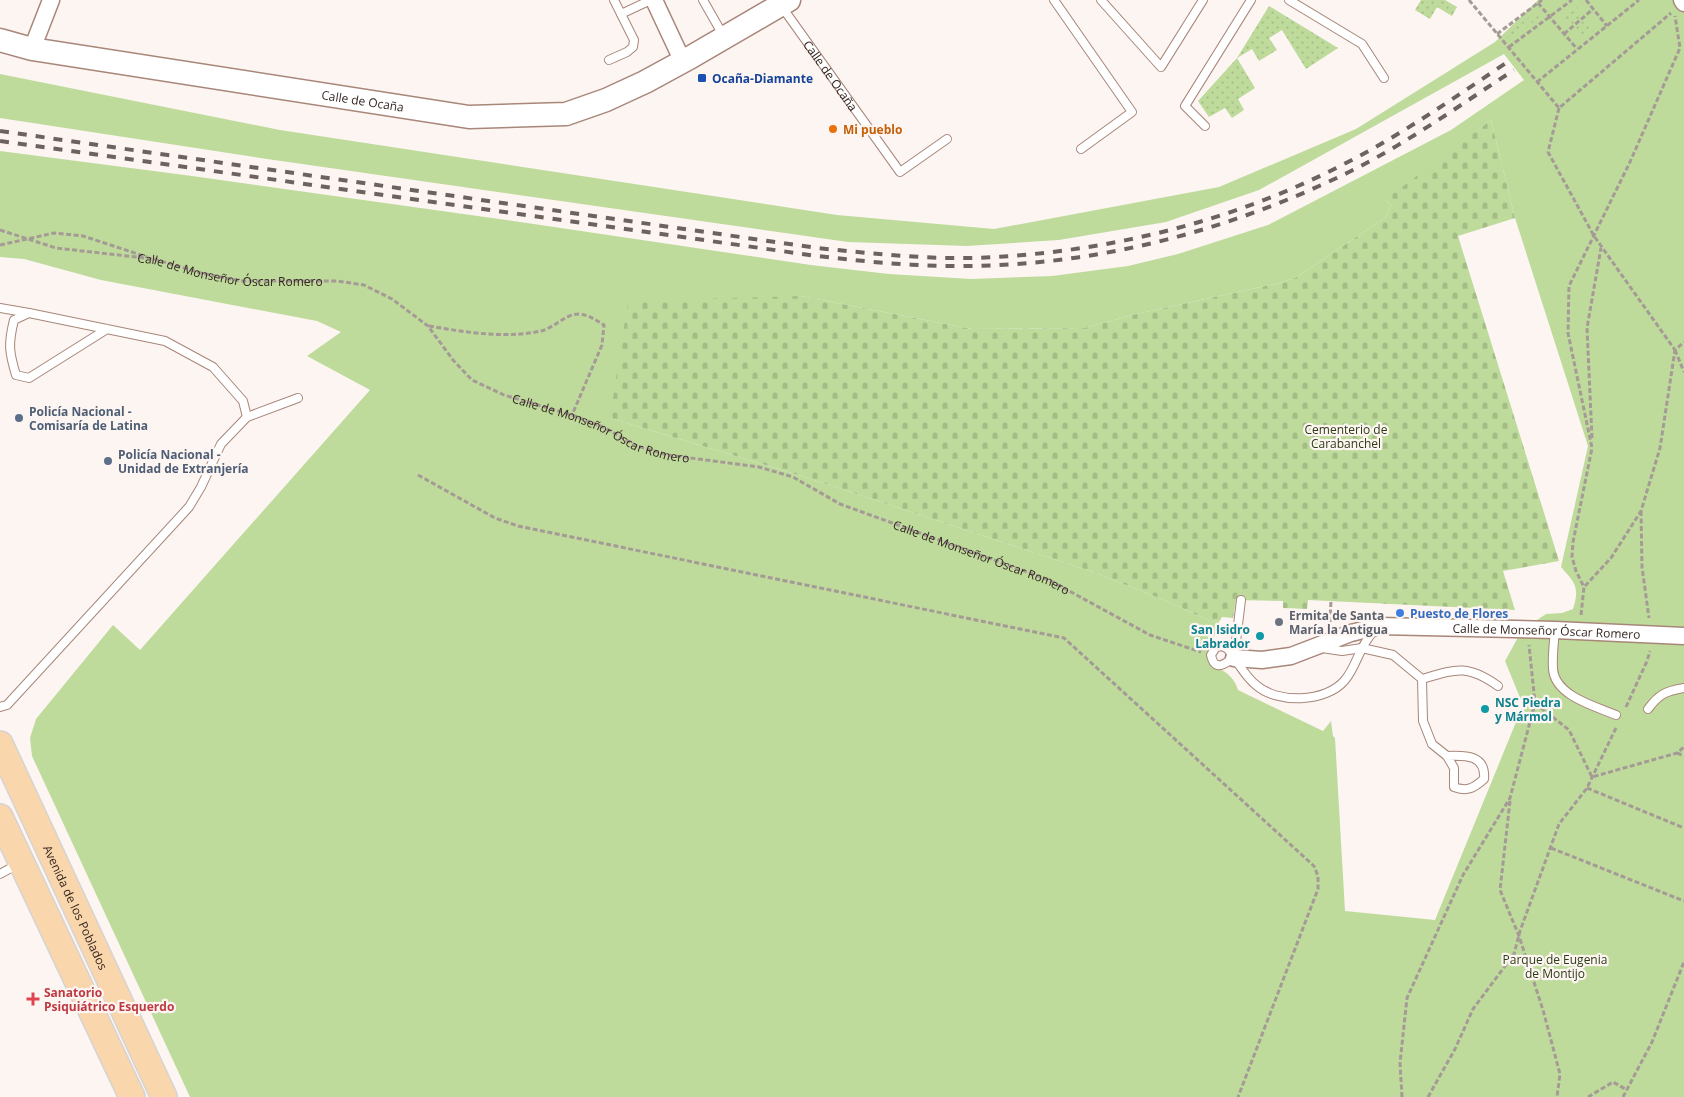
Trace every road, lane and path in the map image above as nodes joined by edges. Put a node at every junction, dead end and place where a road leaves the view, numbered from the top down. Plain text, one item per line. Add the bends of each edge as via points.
1 (51, 0) edge
2 (614, 0) edge
3 (653, 0) edge
4 (703, 0) edge
5 (1054, 0) edge
6 (1101, 0) edge
7 (1203, 0) edge
8 (1251, 0) edge
9 (1289, 0) edge
10 (1469, 0) edge
11 (1542, 0) edge
12 (1572, 0) edge
13 (1586, 0) edge
14 (1638, 0) edge
15 (785, 3) edge
16 (1538, 3) junction
17 (1593, 9) junction
18 (621, 14) junction
19 (1550, 17) junction
20 (1607, 26) junction
21 (1497, 34) junction
22 (1564, 34) junction
23 (724, 37) junction
24 (0, 40) edge
25 (1509, 47) junction
26 (32, 49) junction
27 (1578, 49) junction
28 (609, 60) dead end
29 (683, 62) junction
30 (1384, 78) dead end
31 (1537, 82) junction
32 (1559, 108) junction
33 (1205, 126) dead end
34 (947, 140) dead end
35 (1081, 149) dead end
36 (0, 230) edge
37 (1594, 236) junction
38 (29, 239) junction
39 (0, 245) edge
40 (1602, 247) junction
41 (154, 259) junction
42 (0, 308) edge
43 (29, 313) junction
44 (428, 326) junction
45 (107, 329) junction
46 (1684, 342) edge
47 (1675, 350) junction
48 (1684, 372) edge
49 (298, 398) dead end
50 (572, 415) junction
51 (248, 417) junction
52 (1592, 448) junction
53 (418, 475) dead end
54 (1641, 512) junction
55 (1584, 586) junction
56 (1240, 600) dead end
57 (1379, 626) junction
58 (1528, 630) junction
59 (1555, 630) junction
60 (1654, 635) junction
61 (1684, 636) edge
62 (1318, 647) junction
63 (1362, 648) junction
64 (1211, 655) junction
65 (1234, 658) junction
66 (1422, 679) junction
67 (1498, 686) dead end
68 (1684, 688) edge
69 (1535, 703) junction
70 (0, 707) edge
71 (1625, 709) dead end
72 (1648, 709) dead end
73 (1616, 715) dead end
74 (1617, 726) dead end
75 (0, 744) edge
76 (1684, 747) edge
77 (1677, 753) junction
78 (1446, 756) junction
79 (1684, 756) edge
80 (1592, 777) junction
81 (1587, 788) junction
82 (1510, 798) junction
83 (0, 817) edge
84 (1684, 828) edge
85 (1550, 848) junction
86 (22, 862) junction
87 (0, 874) edge
88 (1684, 901) edge
89 (1519, 936) junction
90 (1684, 962) edge
91 (1627, 1090) junction
92 (132, 1097) edge
93 (164, 1097) edge
94 (1238, 1097) edge
95 (1402, 1097) edge
96 (1428, 1097) edge
97 (1557, 1097) edge
98 (1588, 1097) edge
99 (1623, 1097) edge

1 - 26 street
2 - 18 lane
3 - 18 lane
3 - 29 street
4 - 23 lane
5 - 35 lane via 1132,112
6 - 7 lane via 1160,67
8 - 33 lane via 1185,106
9 - 30 lane via 1362,44
10 - 21 path
11 - 16 path
12 - 19 path
13 - 17 path
14 - 20 path
15 - 23 street, Calle de Ocaña
15 - 34 lane, Calle de Ocaña via 900,172
16 - 19 path
16 - 21 path
17 - 20 path
17 - 22 path
18 - 28 lane via 634,40 633,47
19 - 22 path
19 - 25 path
20 - 27 path
21 - 25 path
22 - 27 path
23 - 29 street, Calle de Ocaña
24 - 26 street, Calle de Ocaña
25 - 31 path
26 - 29 street, Calle de Ocaña via 469,117 566,114 606,100
27 - 31 path
31 - 32 path
32 - 37 path via 1548,152
32 - 37 path via 1674,11 1680,48
36 - 38 path, Calle de Monseñor Óscar Romero
37 - 40 path
37 - 52 path via 1569,286 1568,332
38 - 39 path
38 - 41 path, Calle de Monseñor Óscar Romero via 56,248
38 - 41 path via 54,233 83,236
40 - 47 path
40 - 52 path via 1587,328
41 - 44 path, Calle de Monseñor Óscar Romero via 241,281 336,281 364,285 392,299
42 - 43 lane
43 - 45 lane
43 - 45 lane via 14,320 9,354 16,375 29,378
44 - 50 path, Calle de Monseñor Óscar Romero via 472,380 504,395
44 - 50 path via 503,335 542,331 579,314 604,325 602,345
45 - 51 lane via 165,340 213,368 243,402
46 - 47 path
47 - 48 path
47 - 54 path via 1660,448
49 - 51 lane
50 - 64 path, Calle de Monseñor Óscar Romero via 603,427 637,446 660,453 759,467 793,478 840,504 1050,580 1150,635
51 - 70 lane via 221,444 189,507 7,705
52 - 55 path via 1572,557
53 - 94 path via 495,518 518,526 1064,638 1314,866 1318,876 1318,889
54 - 55 path via 1611,558
54 - 60 path via 1642,567
55 - 59 path via 1580,616
56 - 65 lane
57 - 58 street, Calle de Monseñor Óscar Romero
57 - 62 street, Calle de Monseñor Óscar Romero
57 - 63 lane
58 - 59 street, Calle de Monseñor Óscar Romero
58 - 69 path
59 - 60 street, Calle de Monseñor Óscar Romero
59 - 73 lane via 1553,670 1559,684 1571,695
60 - 61 street, Calle de Monseñor Óscar Romero
60 - 71 path via 1647,661
62 - 63 lane via 1342,651
62 - 65 street, Calle de Monseñor Óscar Romero via 1291,656 1262,660
63 - 65 lane via 1345,680 1334,690 1316,697 1280,698 1256,686
63 - 66 lane via 1393,654
64 - 65 lane via 1218,665 1225,665
64 - 65 lane via 1222,646
66 - 67 lane via 1450,670 1472,671
66 - 78 lane via 1423,721 1432,744
68 - 72 lane via 1669,690 1656,697
69 - 80 path via 1569,730
69 - 82 path
74 - 80 path
75 - 93 main road, Avenida de los Poblados
76 - 77 path
77 - 79 path
77 - 80 path
78 - 78 lane via 1454,768 1454,787 1464,791 1474,788 1484,779 1485,769 1480,761 1461,755
80 - 81 path
81 - 84 path
81 - 85 path via 1559,824
82 - 89 path via 1500,890
82 - 95 path via 1463,875 1406,998 1400,1063
83 - 86 main road
85 - 88 path
85 - 89 path
86 - 87 lane
86 - 92 main road
89 - 96 path via 1514,954 1473,1009
89 - 97 path via 1560,1074
90 - 91 path via 1652,1042
91 - 98 path via 1612,1082
91 - 99 path

